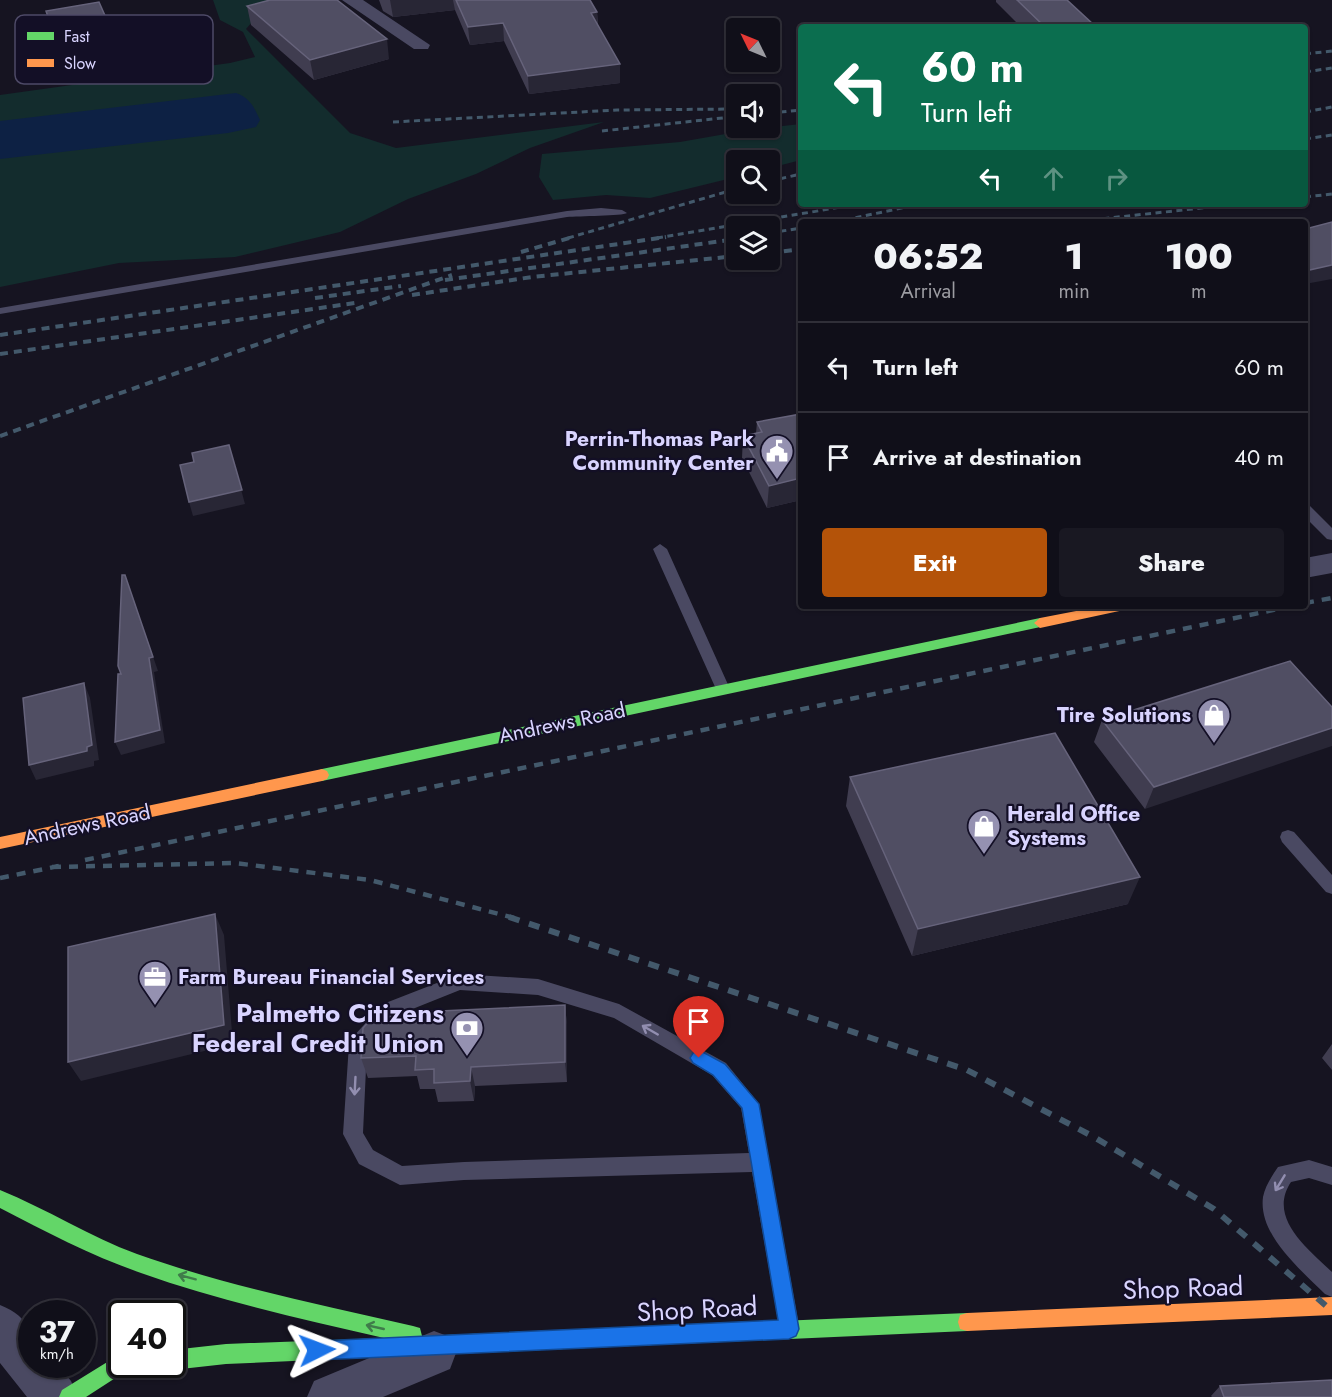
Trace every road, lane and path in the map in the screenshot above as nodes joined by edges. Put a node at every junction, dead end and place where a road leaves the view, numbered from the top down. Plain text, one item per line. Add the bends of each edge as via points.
1 (351, 0) edge
2 (421, 45) dead end
3 (622, 213) dead end
4 (0, 311) edge
5 (1308, 512) edge
6 (1332, 536) edge
7 (660, 549) dead end
8 (1332, 563) edge
9 (1308, 567) edge
10 (1110, 609) edge
11 (723, 689) junction
12 (1288, 837) dead end
13 (0, 843) edge
14 (1332, 887) edge
15 (760, 1162) junction
16 (1332, 1176) edge
17 (0, 1199) edge
18 (1332, 1287) edge
19 (1332, 1306) edge
20 (0, 1327) edge
21 (789, 1329) junction
22 (453, 1345) junction
23 (186, 1358) edge
24 (108, 1372) edge
25 (56, 1397) edge
26 (69, 1397) edge
27 (330, 1397) edge

1 - 2 street
3 - 4 lane via 567,214
5 - 6 lane
7 - 11 lane
8 - 9 street
10 - 11 street, Andrews Road
11 - 13 street, Andrews Road
12 - 14 lane
15 -> 15 lane via 750,1104 719,1069 619,1012 538,987 460,982 389,1010 358,1044 353,1134 366,1157 400,1176
15 - 21 lane
16 -> 18 lane via 1309,1169 1285,1174 1273,1195 1275,1220 1292,1245
22 -> 17 street via 157,1270
19 - 21 street, Shop Road
20 - 25 street
21 - 22 street, Shop Road
22 - 23 street, Shop Road
22 - 27 street
24 - 26 street

